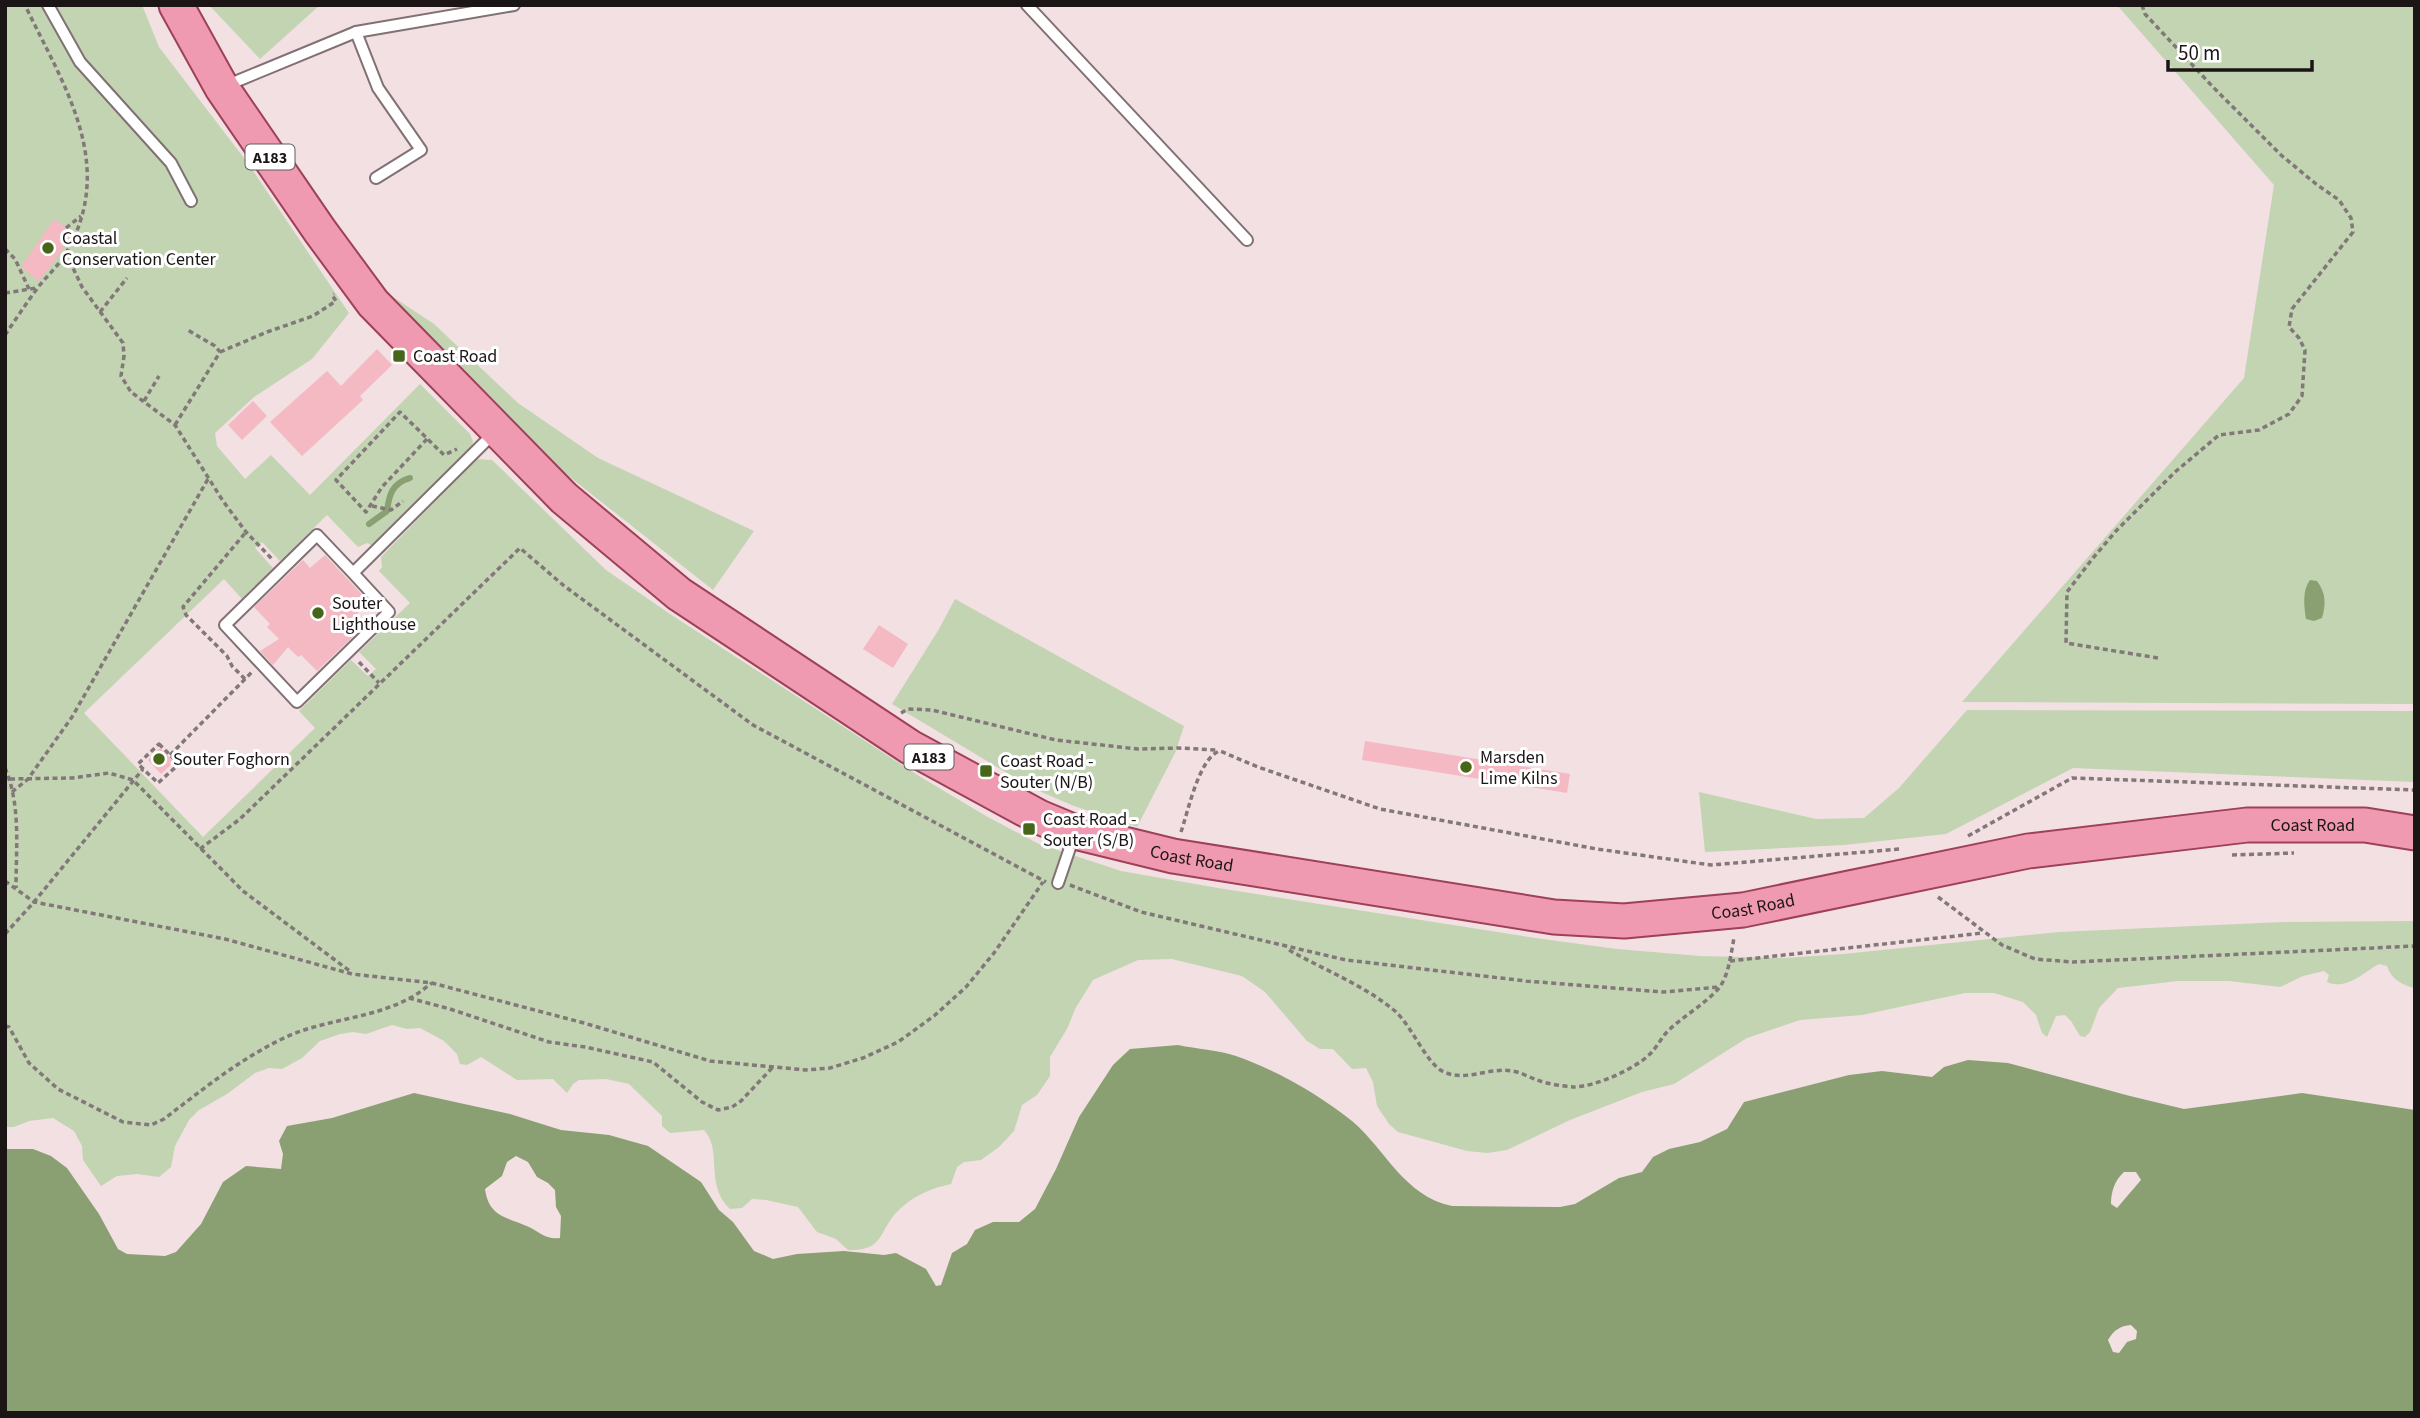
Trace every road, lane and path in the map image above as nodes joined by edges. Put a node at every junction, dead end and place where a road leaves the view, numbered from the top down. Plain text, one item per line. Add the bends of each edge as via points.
1 (24, 5) edge
2 (48, 5) edge
3 (176, 5) edge
4 (514, 5) edge
5 (1027, 5) edge
6 (2142, 5) edge
7 (356, 32) junction
8 (222, 88) junction
9 (376, 178) dead end
10 (191, 201) dead end
11 (81, 216) junction
12 (66, 228) dead end
13 (1247, 240) dead end
14 (5, 249) edge
15 (66, 253) junction
16 (127, 278) dead end
17 (37, 288) junction
18 (29, 289) junction
19 (341, 289) dead end
20 (5, 293) edge
21 (100, 312) junction
22 (186, 329) dead end
23 (5, 335) edge
24 (220, 352) junction
25 (159, 376) dead end
26 (144, 401) junction
27 (175, 425) junction
28 (489, 438) junction
29 (427, 439) junction
30 (208, 479) junction
31 (372, 506) junction
32 (391, 510) dead end
33 (246, 532) junction
34 (282, 569) junction
35 (353, 573) junction
36 (349, 651) junction
37 (2158, 658) dead end
38 (379, 683) junction
39 (878, 726) junction
40 (1220, 751) junction
41 (170, 755) junction
42 (5, 768) edge
43 (143, 769) junction
44 (10, 779) junction
45 (27, 779) junction
46 (133, 780) junction
47 (2415, 790) edge
48 (12, 792) junction
49 (1075, 832) junction
50 (2415, 832) edge
51 (1964, 838) dead end
52 (1912, 848) dead end
53 (200, 849) junction
54 (2300, 853) dead end
55 (2221, 855) dead end
56 (1173, 856) junction
57 (5, 881) edge
58 (1058, 883) joint
59 (16, 888) junction
60 (1945, 891) dead end
61 (34, 902) junction
62 (1985, 933) junction
63 (5, 934) edge
64 (1734, 938) dead end
65 (2415, 946) edge
66 (1284, 947) junction
67 (1730, 961) junction
68 (352, 974) junction
69 (432, 983) junction
70 (1720, 987) junction
71 (410, 999) junction
72 (5, 1026) edge
73 (772, 1068) junction

1 - 11 path via 81,125 88,157
2 - 10 lane via 79,62 171,163
3 - 8 main road, Coast Road / A183
4 - 7 lane
5 - 13 lane
6 - 37 path via 2145,14 2256,130 2339,200 2351,218 2353,232 2292,309 2288,327 2305,350 2302,396 2289,414 2259,430 2219,435 2124,522 2067,592 2066,643
7 - 8 lane
7 - 9 lane via 378,88 421,150
8 - 28 main road, Coast Road / A183 via 373,303
11 - 12 path
11 - 15 path
14 - 18 path
15 - 17 path
15 - 21 path
16 - 21 path
17 - 18 path
17 - 23 path
18 - 20 path
19 - 24 path via 332,295 336,301 313,316
21 - 26 path via 122,343 121,376
22 - 24 path
24 - 27 path
25 - 26 path
26 - 27 path
27 - 30 path
28 - 29 path via 444,455
28 - 35 lane
28 - 39 main road, Coast Road / A183 via 680,594
29 - 31 path via 382,487
29 - 31 path via 400,412 336,480 366,512
30 - 33 path
30 - 45 path via 72,717
31 - 32 path
33 - 34 path
33 - 41 path via 183,607 245,679
34 - 35 lane via 317,535
34 - 36 lane via 225,625 297,702
35 - 36 lane via 388,612
36 - 38 path
38 - 53 path via 240,819
38 - 73 path via 520,548 752,725 1043,881 966,986 898,1042 830,1068
39 - 40 path via 908,709 932,710 1056,740
39 - 49 main road, Coast Road / A183 via 1039,817
40 - 52 path via 1380,809 1711,865
40 - 56 path via 1204,764
41 - 43 path via 159,744 138,764
41 - 43 path via 178,764 158,783
42 - 44 path
43 - 46 path
44 - 45 path
44 - 48 path
45 - 46 path via 109,773
45 - 48 path
46 - 53 path
46 - 61 path
47 - 51 path via 2072,778
48 - 59 path
49 - 56 main road, Coast Road / A183
49 - 58 lane
50 - 56 main road, Coast Road / A183 via 2365,825 2247,825 2028,851 1744,910 1624,921 1554,916
53 - 68 path via 243,891
54 - 55 path
57 - 59 path
58 - 66 path via 1141,912
59 - 61 path
60 - 62 path via 1934,894
61 - 63 path
61 - 68 path via 225,939
62 - 65 path via 2035,959 2073,962
62 - 67 path
64 - 67 path
66 - 70 path via 1346,960 1525,981 1663,992
66 - 70 path via 1395,1012 1440,1071 1465,1076 1513,1071 1540,1082 1574,1087 1636,1065 1668,1030
67 - 70 path
68 - 69 path
69 - 71 path
69 - 73 path via 710,1061
71 - 72 path via 285,1038 151,1125 123,1122 58,1089 29,1063
71 - 73 path via 549,1042 653,1062 718,1110 741,1101

